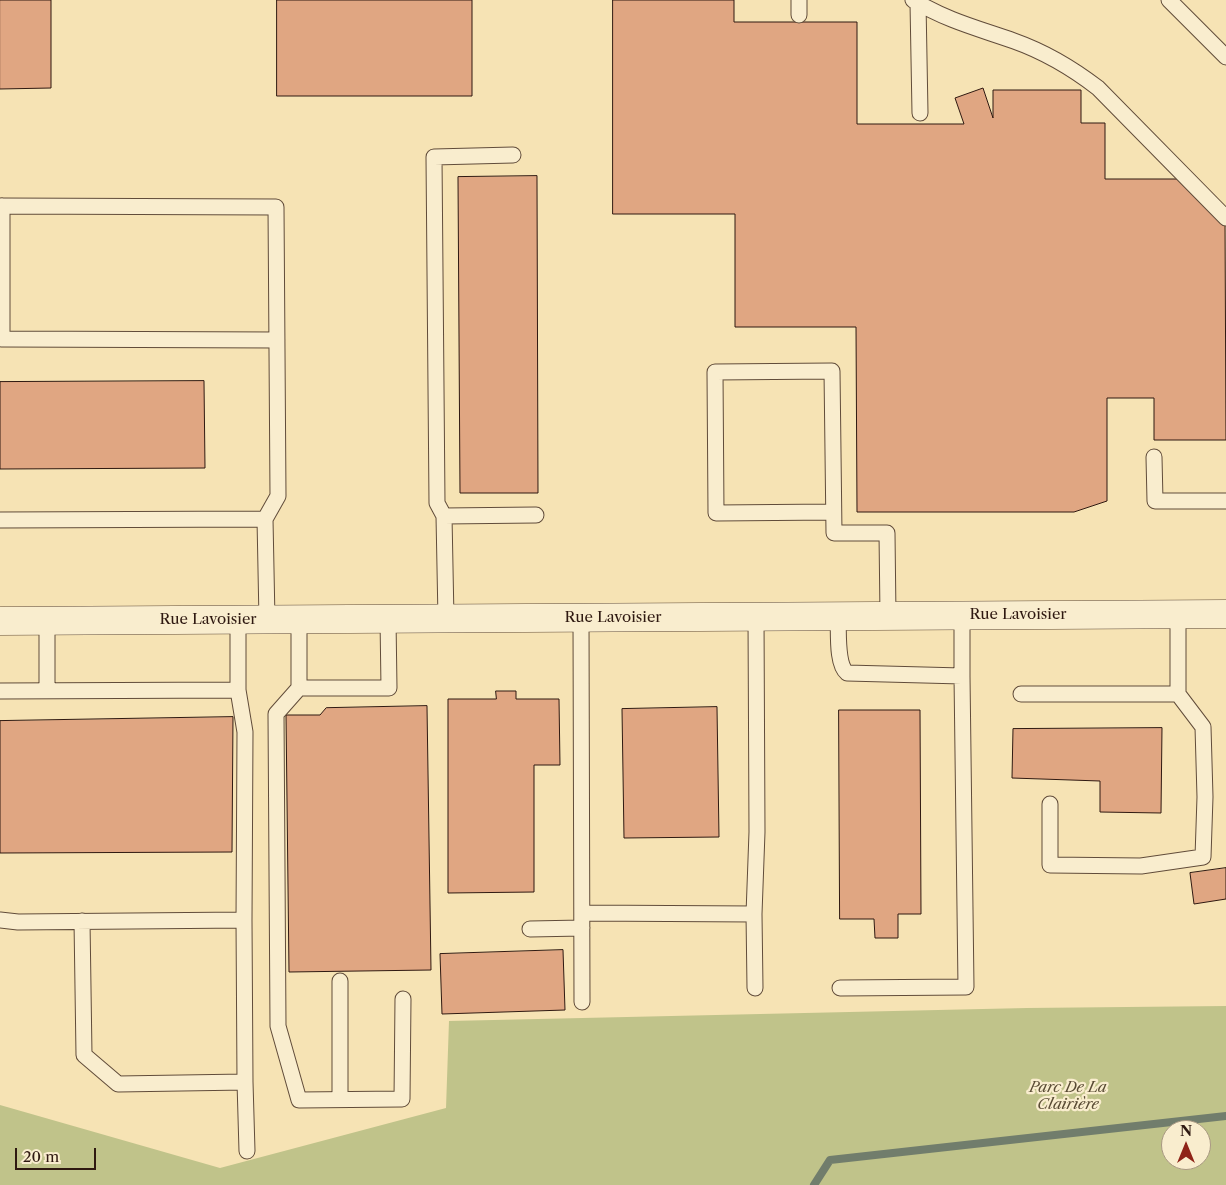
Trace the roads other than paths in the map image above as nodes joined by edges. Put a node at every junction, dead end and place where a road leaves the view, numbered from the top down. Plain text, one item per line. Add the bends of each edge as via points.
1 (1169, 0) edge
2 (916, 2) edge
3 (1226, 57) edge
4 (920, 113) dead end
5 (514, 156) dead end
6 (1, 206) edge
7 (1226, 218) edge
8 (277, 340) junction
9 (1154, 456) dead end
10 (1226, 501) edge
11 (833, 512) junction
12 (536, 515) dead end
13 (444, 516) junction
14 (265, 518) junction
15 (0, 520) edge
16 (1178, 614) junction
17 (1226, 614) edge
18 (962, 615) junction
19 (838, 616) junction
20 (888, 616) junction
21 (756, 617) junction
22 (581, 618) junction
23 (388, 619) junction
24 (446, 619) junction
25 (238, 620) junction
26 (267, 620) junction
27 (299, 620) junction
28 (0, 621) edge
29 (46, 621) junction
30 (962, 676) junction
31 (299, 688) junction
32 (238, 690) junction
33 (0, 691) edge
34 (47, 691) junction
35 (1021, 694) dead end
36 (1178, 694) junction
37 (1050, 804) dead end
38 (754, 914) junction
39 (0, 920) edge
40 (244, 920) junction
41 (82, 921) junction
42 (582, 921) junction
43 (530, 929) dead end
44 (340, 980) dead end
45 (755, 988) dead end
46 (840, 988) dead end
47 (402, 999) dead end
48 (582, 1002) dead end
49 (245, 1082) junction
50 (340, 1099) junction
51 (247, 1151) dead end

1 - 3 lane
2 - 4 lane
2 - 7 lane via 944,18 1015,41 1079,74 1098,88
5 - 13 lane via 434,157 437,503
6 - 8 lane via 276,207
6 - 8 lane via 2,339
8 - 14 lane via 278,496
9 - 10 lane via 1155,501
11 - 11 lane via 832,371 715,372 716,513
11 - 20 lane via 834,533 887,533
12 - 13 lane
13 - 24 lane
14 - 15 lane
14 - 26 lane
16 - 17 street, Rue Lavoisier
16 - 18 street, Rue Lavoisier
16 - 36 lane
18 - 20 street, Rue Lavoisier
18 - 30 lane
19 - 20 street, Rue Lavoisier
19 - 21 street, Rue Lavoisier
19 - 30 lane via 840,661 847,673
21 - 22 street, Rue Lavoisier
21 - 38 lane
22 - 24 street, Rue Lavoisier
22 - 42 lane
23 - 24 street, Rue Lavoisier
23 - 27 street, Rue Lavoisier
23 - 31 lane via 389,688
25 - 26 street, Rue Lavoisier
25 - 29 street, Rue Lavoisier
25 - 32 lane
26 - 27 street, Rue Lavoisier
27 - 31 lane
28 - 29 street, Rue Lavoisier
29 - 34 lane
30 - 46 lane via 966,987
31 - 50 lane via 276,714 278,1026 299,1100
32 - 34 lane
32 - 40 lane via 244,732
33 - 34 lane
35 - 36 lane
36 - 37 lane via 1203,727 1203,857 1141,866 1050,865
38 - 42 lane
38 - 45 lane
39 - 41 lane
40 - 41 lane
40 - 49 lane
41 - 49 lane via 84,1055 118,1084
42 - 43 lane
42 - 48 lane
44 - 50 lane
47 - 50 lane via 402,1099
49 - 51 lane

